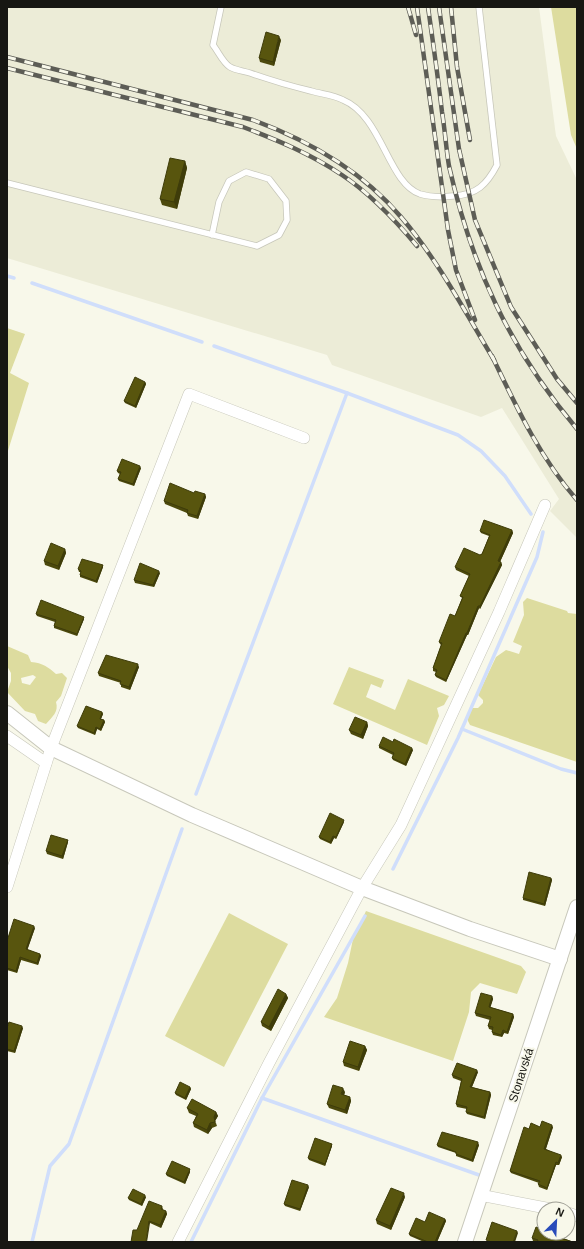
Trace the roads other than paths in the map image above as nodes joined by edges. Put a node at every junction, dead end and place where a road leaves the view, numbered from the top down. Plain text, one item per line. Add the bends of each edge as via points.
1 (221, 7) edge
2 (478, 7) edge
3 (7, 183) edge
4 (212, 235) junction
5 (304, 438) dead end
6 (545, 505) dead end
7 (7, 713) edge
8 (7, 736) edge
9 (51, 748) junction
10 (46, 763) junction
11 (7, 887) edge
12 (362, 888) junction
13 (577, 907) edge
14 (560, 959) junction
15 (480, 1196) junction
16 (536, 1206) edge
17 (178, 1242) edge
18 (465, 1242) edge

1 - 2 lane via 213,45 229,66 278,83 344,100 370,122 395,168 411,190 442,197 476,191 490,177 497,165
3 - 4 lane
4 - 4 lane via 257,246 279,235 287,220 286,201 269,179 246,172 229,181 219,202
5 - 9 street via 189,394
6 - 12 street via 499,612 401,824
7 - 9 street
8 - 10 street
9 - 10 street
9 - 12 street via 192,815
10 - 11 street
12 - 14 street via 470,929
12 - 17 street
13 - 14 street, Stonavská
14 - 15 street, Stonavská
15 - 16 street
15 - 18 street, Stonavská

